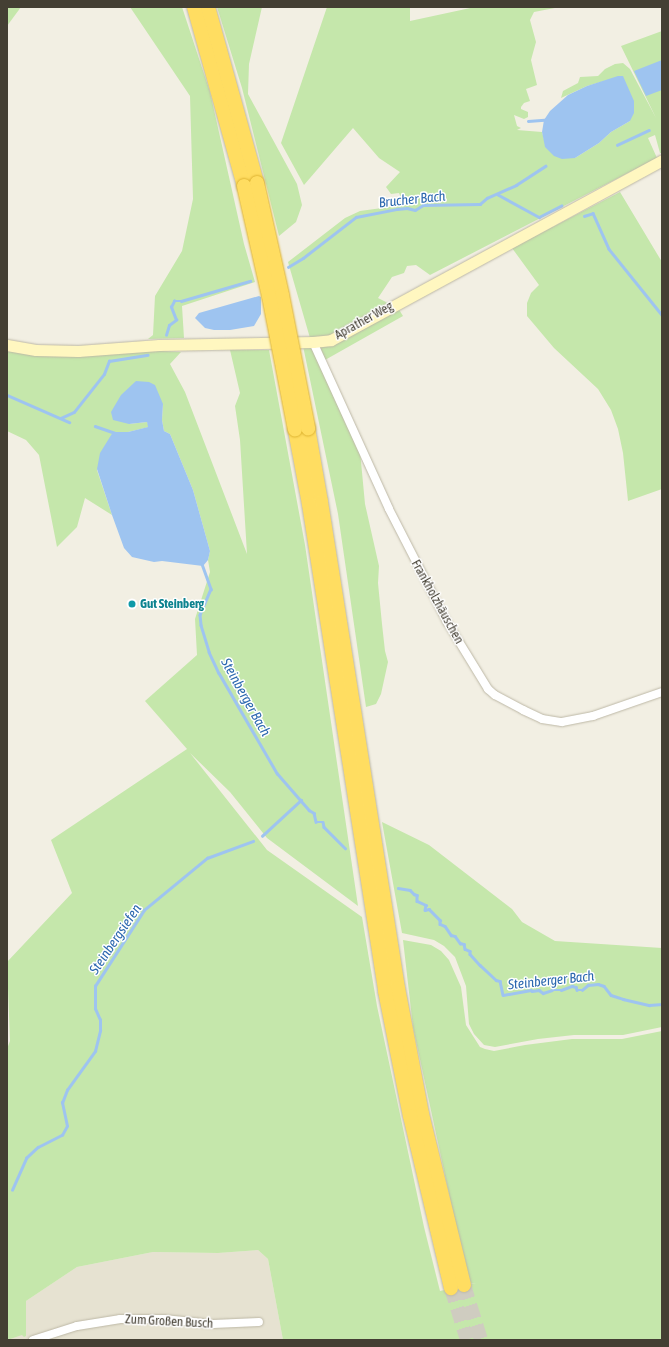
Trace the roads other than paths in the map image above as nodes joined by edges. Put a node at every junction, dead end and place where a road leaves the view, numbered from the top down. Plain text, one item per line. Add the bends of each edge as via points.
1 (194, 7) edge
2 (208, 7) edge
3 (662, 160) edge
4 (250, 185) junction
5 (312, 342) junction
6 (7, 345) edge
7 (662, 692) edge
8 (458, 1286) tunnel mouth
9 (259, 1322) dead end
10 (33, 1340) edge

1 - 4 highway
2 - 4 highway
3 - 5 street, Aprather Weg via 331,340
4 - 8 highway, bridge via 269,296 301,429 311,519 344,692 410,1116
5 - 6 street, Aprather Weg via 159,345 55,351
5 - 7 street, Frankholzhäuschen via 395,523 447,622 488,689 542,719 562,722 594,716
9 - 10 street, Zum Großen Busch via 213,1324 164,1319 120,1319 77,1326

